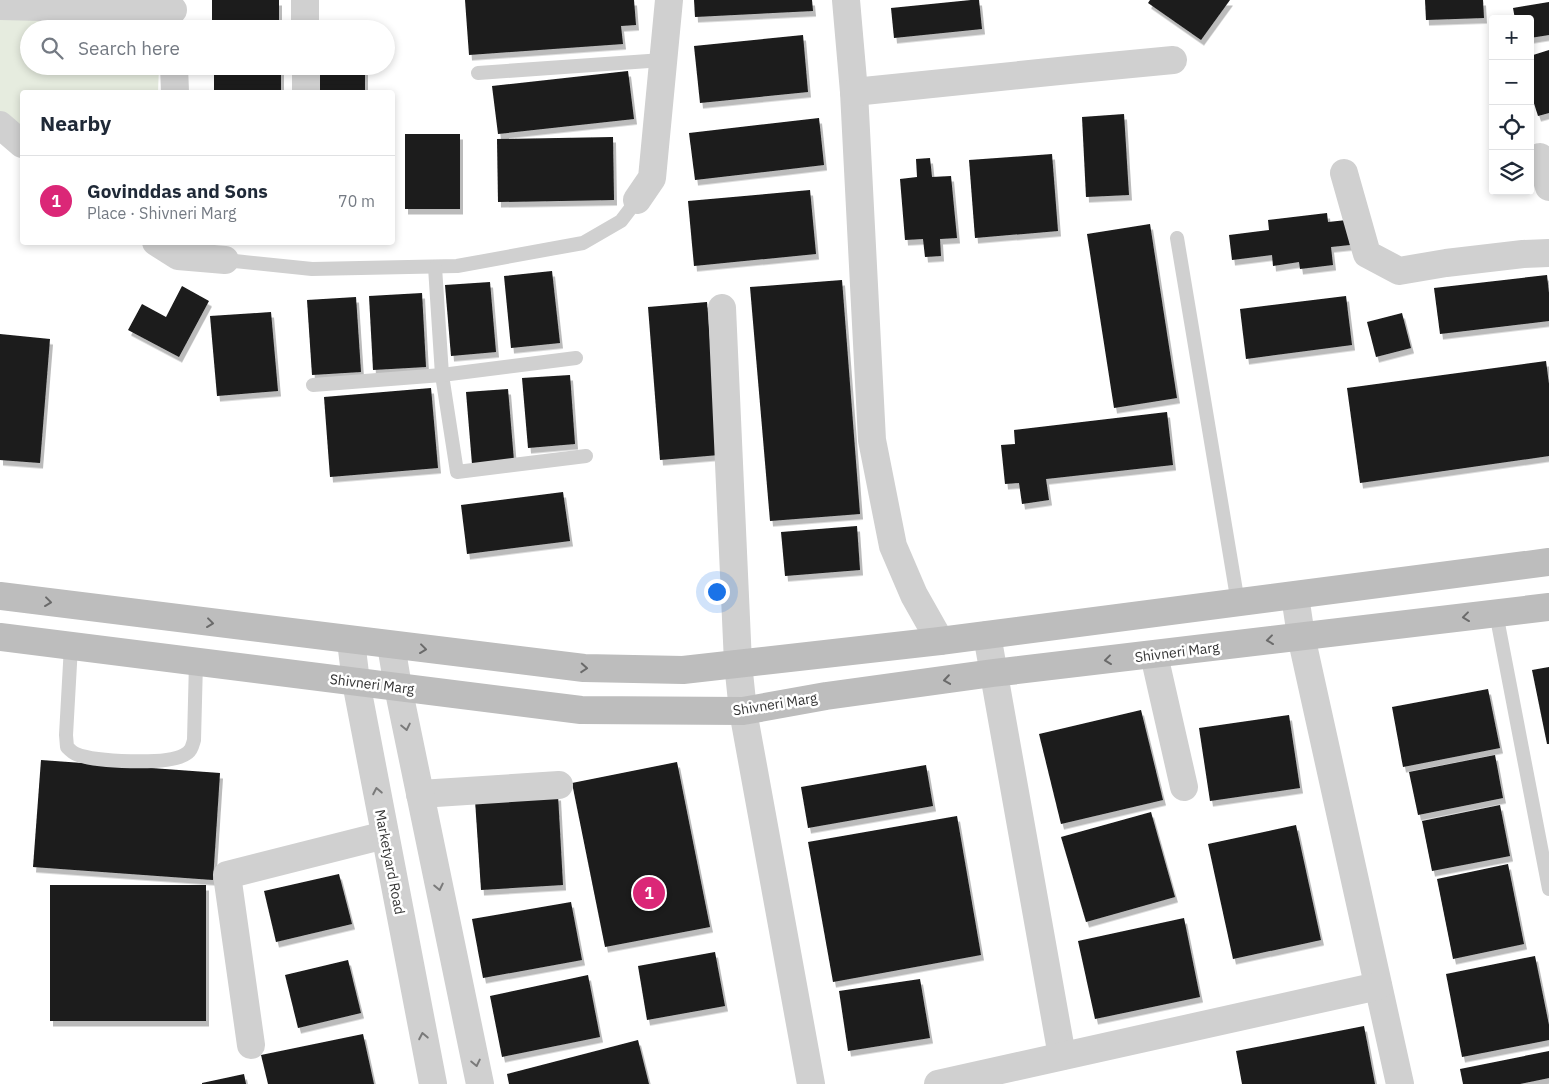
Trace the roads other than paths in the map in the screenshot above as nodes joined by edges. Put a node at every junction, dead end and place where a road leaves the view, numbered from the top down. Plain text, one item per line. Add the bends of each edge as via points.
1 (305, 0) edge
2 (668, 0) edge
3 (846, 0) edge
4 (0, 6) edge
5 (173, 13) edge
6 (305, 20) edge
7 (663, 60) junction
8 (1173, 60) dead end
9 (478, 73) dead end
10 (174, 75) edge
11 (306, 75) edge
12 (174, 90) edge
13 (306, 90) edge
14 (854, 92) junction
15 (0, 125) edge
16 (20, 142) edge
17 (1540, 157) dead end
18 (1344, 173) dead end
19 (1549, 187) edge
20 (637, 200) joint
21 (1177, 238) dead end
22 (170, 247) edge
23 (1549, 253) edge
24 (225, 260) joint
25 (435, 267) junction
26 (722, 308) dead end
27 (576, 358) dead end
28 (442, 375) junction
29 (313, 385) dead end
30 (586, 456) dead end
31 (1549, 562) edge
32 (0, 596) edge
33 (1295, 596) junction
34 (1238, 603) junction
35 (1549, 607) edge
36 (1496, 613) junction
37 (987, 635) junction
38 (1301, 636) junction
39 (0, 637) edge
40 (351, 641) junction
41 (940, 641) junction
42 (391, 645) junction
43 (70, 646) junction
44 (1154, 655) junction
45 (196, 662) junction
46 (738, 663) junction
47 (993, 674) junction
48 (356, 682) junction
49 (398, 687) junction
50 (743, 711) junction
51 (559, 785) dead end
52 (1184, 787) dead end
53 (420, 794) junction
54 (385, 835) junction
55 (1549, 889) edge
56 (1378, 986) junction
57 (251, 1045) dead end
58 (1062, 1056) junction
59 (433, 1084) edge
60 (480, 1084) edge
61 (811, 1084) edge
62 (938, 1084) edge
63 (1400, 1084) edge

1 - 6 street
2 - 7 street
3 - 14 street
4 - 5 street
7 - 9 lane
7 - 20 street via 652,178
8 - 14 street
10 - 12 street
11 - 13 street
14 - 41 street via 872,440 893,546 914,595
15 - 16 street
17 - 19 street
18 - 23 street via 1367,254 1399,271
20 - 25 lane via 620,221 584,243 457,266
21 - 34 lane
22 - 24 street
24 - 25 lane via 312,269
25 - 28 lane
26 - 46 street
27 - 28 lane
28 - 29 lane
28 - 30 lane via 457,472
31 - 33 main road
32 -> 40 main road
33 - 34 main road
33 - 38 street
34 - 37 main road
35 - 36 main road, Shivneri Marg
36 -> 38 main road, Shivneri Marg
36 - 55 lane
37 - 41 main road
37 - 47 street
38 -> 44 main road, Shivneri Marg
38 - 56 street
39 - 43 main road, Shivneri Marg
40 - 42 main road
40 - 48 street, Marketyard Road
41 - 46 main road
42 -> 46 main road via 584,668 683,670
42 - 49 street
43 - 45 main road, Shivneri Marg
43 - 45 lane via 67,748 88,758 171,760 192,750
44 -> 47 main road, Shivneri Marg
44 - 52 street
45 - 48 main road, Shivneri Marg
46 - 50 street
47 -> 50 main road, Shivneri Marg via 826,696
47 - 58 street
48 - 49 main road, Shivneri Marg
54 -> 48 street, Marketyard Road
49 - 50 main road, Shivneri Marg via 581,710
49 -> 53 street
50 - 61 street
51 - 53 street
53 -> 60 street
54 - 57 street via 226,875
59 -> 54 street, Marketyard Road
56 - 58 street
56 - 63 street
58 - 62 street

